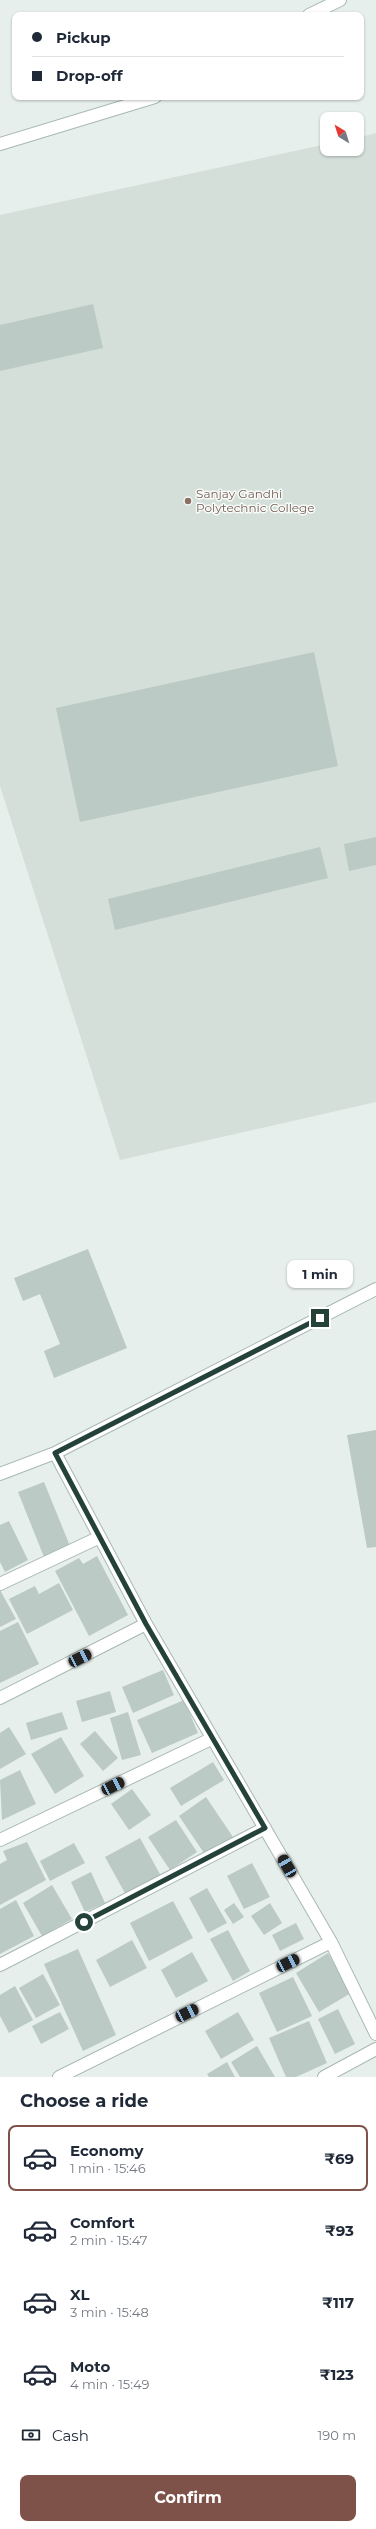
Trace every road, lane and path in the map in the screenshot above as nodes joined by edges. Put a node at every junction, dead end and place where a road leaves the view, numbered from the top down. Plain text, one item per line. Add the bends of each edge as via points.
1 (340, 0) edge
2 (315, 12) edge
3 (145, 100) edge
4 (0, 144) edge
5 (376, 1289) edge
6 (55, 1453) junction
7 (0, 1474) edge
8 (100, 1537) junction
9 (0, 1584) edge
10 (146, 1624) junction
11 (0, 1698) edge
12 (211, 1739) junction
13 (265, 1828) junction
14 (0, 1840) edge
15 (331, 1942) junction
16 (0, 1965) edge
17 (376, 2034) edge
18 (376, 2049) edge
19 (58, 2077) edge
20 (324, 2077) edge

1 - 2 street
3 - 4 street
5 - 6 street
6 - 7 street
6 - 8 street
8 - 9 street
8 - 10 street
10 - 11 street
10 - 12 street
12 - 13 street
12 - 14 street
13 - 15 street
13 - 16 street
15 - 17 street
15 - 19 street
18 - 20 street

